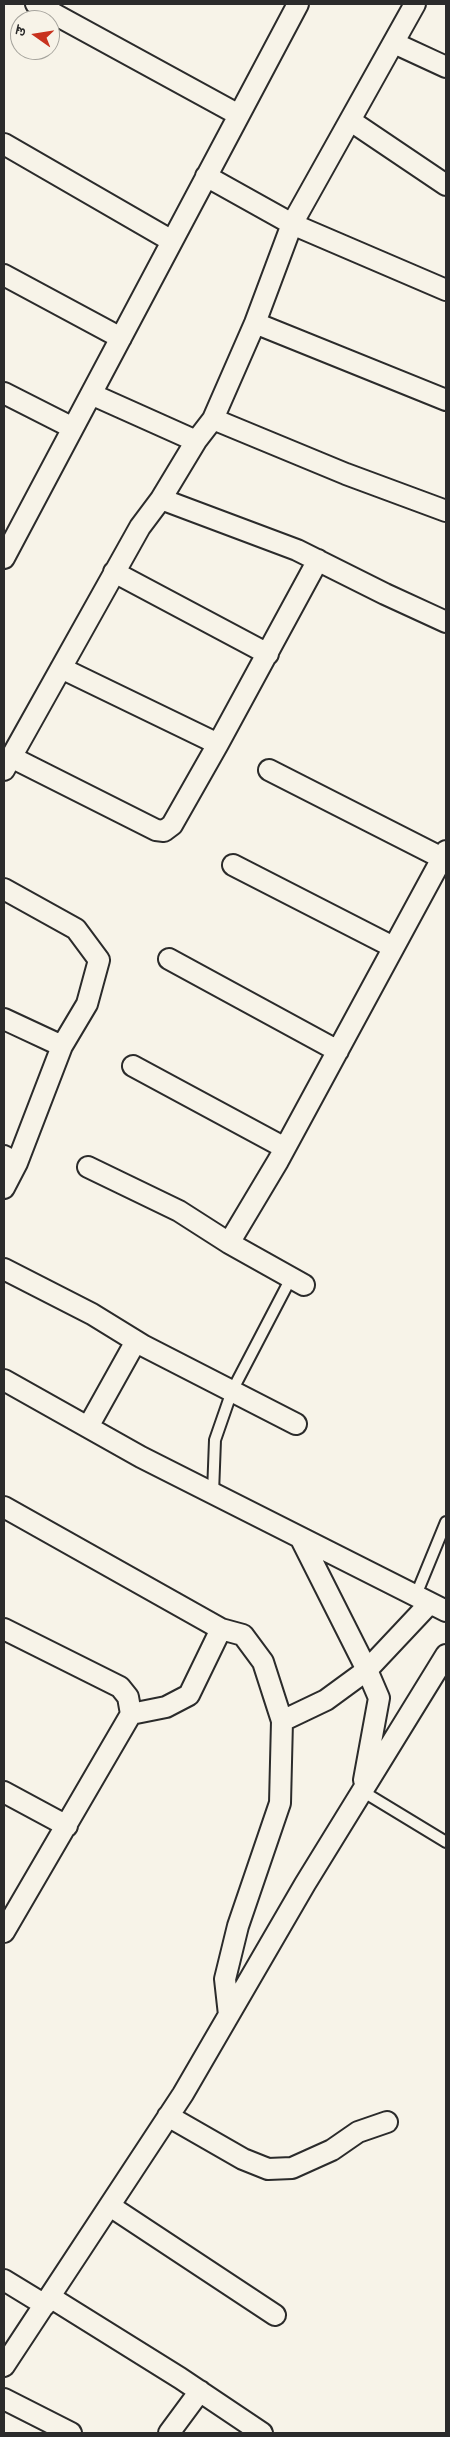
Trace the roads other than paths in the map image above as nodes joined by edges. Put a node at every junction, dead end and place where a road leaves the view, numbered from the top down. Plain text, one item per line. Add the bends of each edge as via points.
1 (36, 4) edge
2 (298, 4) edge
3 (415, 4) edge
4 (394, 42) junction
5 (446, 67) edge
6 (239, 115) junction
7 (351, 121) junction
8 (4, 144) edge
9 (206, 176) junction
10 (446, 185) edge
11 (292, 224) junction
12 (172, 241) junction
13 (4, 275) edge
14 (446, 290) edge
15 (255, 323) junction
16 (120, 338) junction
17 (4, 393) edge
18 (91, 394) junction
19 (446, 400) edge
20 (213, 419) junction
21 (73, 428) junction
22 (196, 441) junction
23 (161, 499) junction
24 (446, 511) edge
25 (9, 536) edge
26 (4, 558) edge
27 (318, 560) junction
28 (114, 572) junction
29 (445, 619) edge
30 (268, 654) junction
31 (61, 668) junction
32 (218, 744) junction
33 (7, 764) edge
34 (269, 770) dead end
35 (444, 855) edge
36 (233, 865) dead end
37 (4, 889) edge
38 (394, 947) junction
39 (169, 959) dead end
40 (4, 1019) edge
41 (62, 1046) junction
42 (338, 1051) junction
43 (133, 1066) dead end
44 (285, 1148) junction
45 (11, 1159) edge
46 (88, 1167) dead end
47 (4, 1188) edge
48 (229, 1243) junction
49 (4, 1269) edge
50 (297, 1282) joint
51 (136, 1341) junction
52 (4, 1380) edge
53 (232, 1391) junction
54 (296, 1424) dead end
55 (88, 1427) junction
56 (213, 1494) junction
57 (4, 1506) edge
58 (446, 1522) edge
59 (301, 1539) junction
60 (431, 1603) edge
61 (4, 1628) edge
62 (221, 1628) junction
63 (446, 1655) edge
64 (368, 1670) junction
65 (131, 1714) junction
66 (282, 1721) junction
67 (362, 1791) junction
68 (4, 1792) edge
69 (67, 1826) junction
70 (446, 1842) edge
71 (4, 1932) edge
72 (229, 2015) junction
73 (168, 2116) junction
74 (387, 2122) dead end
75 (110, 2206) junction
76 (4, 2280) edge
77 (48, 2301) junction
78 (275, 2315) dead end
79 (4, 2366) edge
80 (200, 2391) junction
81 (4, 2399) edge
82 (71, 2433) edge
83 (169, 2433) edge
84 (262, 2433) edge

1 - 6 street
2 - 6 street
3 - 4 street
4 - 5 street
4 - 7 street
6 - 9 street
7 - 10 street
7 - 11 street
8 - 12 street
9 - 11 street
9 - 12 street
11 - 14 street
11 - 15 street
12 - 16 street
13 - 16 street
15 - 19 street
15 - 20 street
16 - 18 street
17 - 21 street
18 - 21 street
18 - 22 street
20 - 22 street
20 - 24 street
21 - 25 street
22 - 23 street
23 - 27 street
23 - 28 street
25 - 26 street
27 - 29 street
27 - 30 street
28 - 30 street
28 - 31 street
30 - 32 street
31 - 32 street
31 - 33 street
32 - 33 street via 172,826 164,831
34 - 35 street
35 - 38 street
36 - 38 street
37 - 41 street via 76,929 99,960 87,1004
38 - 42 street
39 - 42 street
40 - 41 street
41 - 45 street
42 - 44 street
43 - 44 street
44 - 48 street
45 - 47 street
46 - 48 street via 179,1211
48 - 50 street
49 - 51 street via 92,1314
50 - 53 lane
51 - 53 street
51 - 55 street
52 - 55 street
53 - 54 street
53 - 56 lane via 215,1440
55 - 56 street
56 - 59 street
57 - 62 street
58 - 60 lane
59 - 60 street
59 - 64 street
60 - 64 street
61 - 65 street via 120,1687 128,1697
62 - 65 street via 189,1695 166,1707
62 - 66 street via 244,1635 263,1662
63 - 67 street
64 - 66 street via 326,1700
64 - 67 street via 379,1698
65 - 69 street
66 - 72 street via 280,1803 238,1926 225,1979
67 - 70 lane
67 - 72 street
68 - 69 street
69 - 71 street
72 - 73 street
73 - 74 street via 268,2169 292,2168 332,2150 358,2132
73 - 75 street
75 - 77 street
75 - 78 street
76 - 77 street
77 - 79 street
77 - 80 street
80 - 83 street
80 - 84 street
81 - 82 street

